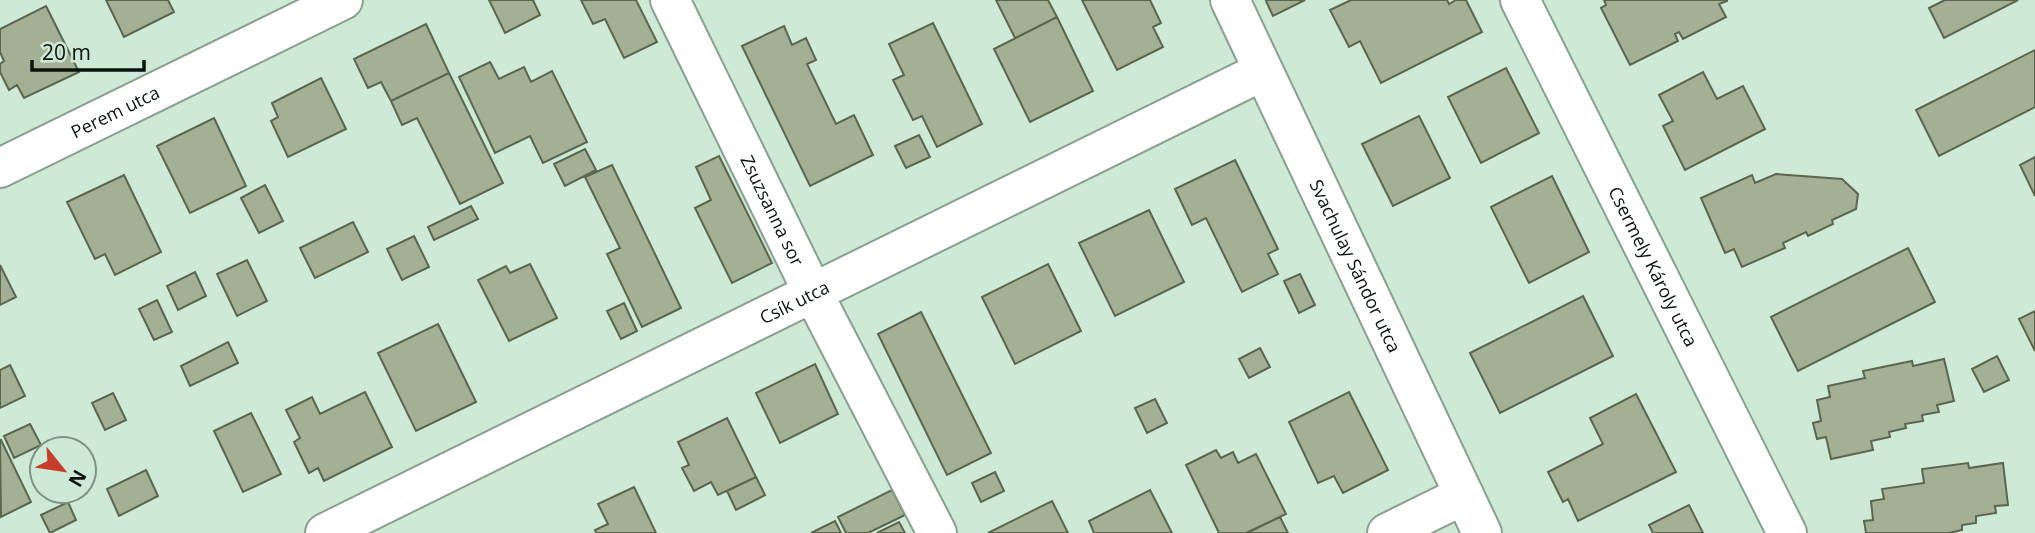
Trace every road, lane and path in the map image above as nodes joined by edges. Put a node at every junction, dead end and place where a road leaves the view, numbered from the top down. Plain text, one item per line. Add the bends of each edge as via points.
1 (343, 0) edge
2 (670, 0) edge
3 (1230, 0) edge
4 (1520, 0) edge
5 (1263, 71) junction
6 (0, 168) edge
7 (813, 293) junction
8 (1464, 495) junction
9 (325, 533) edge
10 (937, 533) edge
11 (1387, 533) edge
12 (1482, 533) edge
13 (1787, 533) edge

1 - 6 street, Perem utca
2 - 7 street, Zsuzsanna sor
3 - 5 street, Svachulay Sándor utca
4 - 13 street, Csermely Károly utca
5 - 7 street, Csík utca
5 - 8 street, Svachulay Sándor utca
7 - 9 street, Csík utca
7 - 10 street, Zsuzsanna sor
8 - 11 street
8 - 12 street, Svachulay Sándor utca

